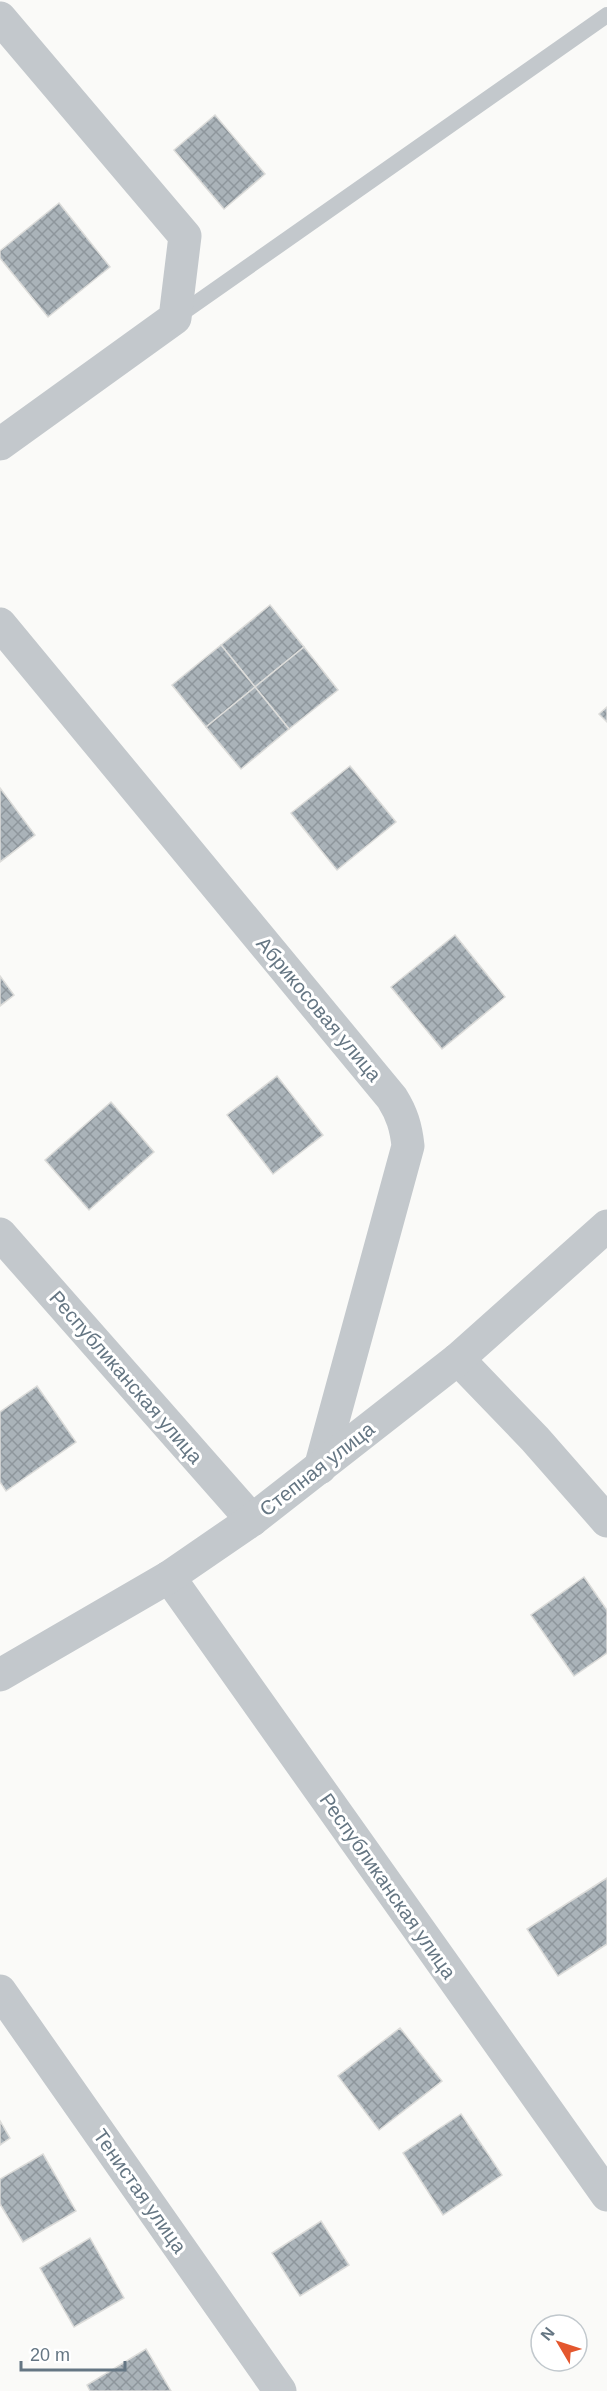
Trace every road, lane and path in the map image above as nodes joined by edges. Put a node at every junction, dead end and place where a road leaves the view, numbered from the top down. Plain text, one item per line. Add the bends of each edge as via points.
1 (607, 15) edge
2 (0, 18) edge
3 (175, 318) junction
4 (0, 444) edge
5 (0, 624) edge
6 (607, 1226) edge
7 (0, 1234) edge
8 (458, 1359) junction
9 (320, 1468) junction
10 (252, 1520) junction
11 (607, 1521) edge
12 (169, 1577) junction
13 (0, 1675) edge
14 (0, 1991) edge
15 (607, 2195) edge
16 (280, 2391) edge

1 - 3 lane
2 - 3 street via 185,236
3 - 4 street
5 - 9 street, Абрикосовая улица via 392,1098 402,1115 408,1146
6 - 8 street, Степная улица
7 - 10 street, Республиканская улица
8 - 9 street, Степная улица
8 - 11 street
9 - 10 street, Степная улица
10 - 12 street, Степная улица
12 - 13 street, Степная улица
12 - 15 street, Республиканская улица
14 - 16 street, Тенистая улица

